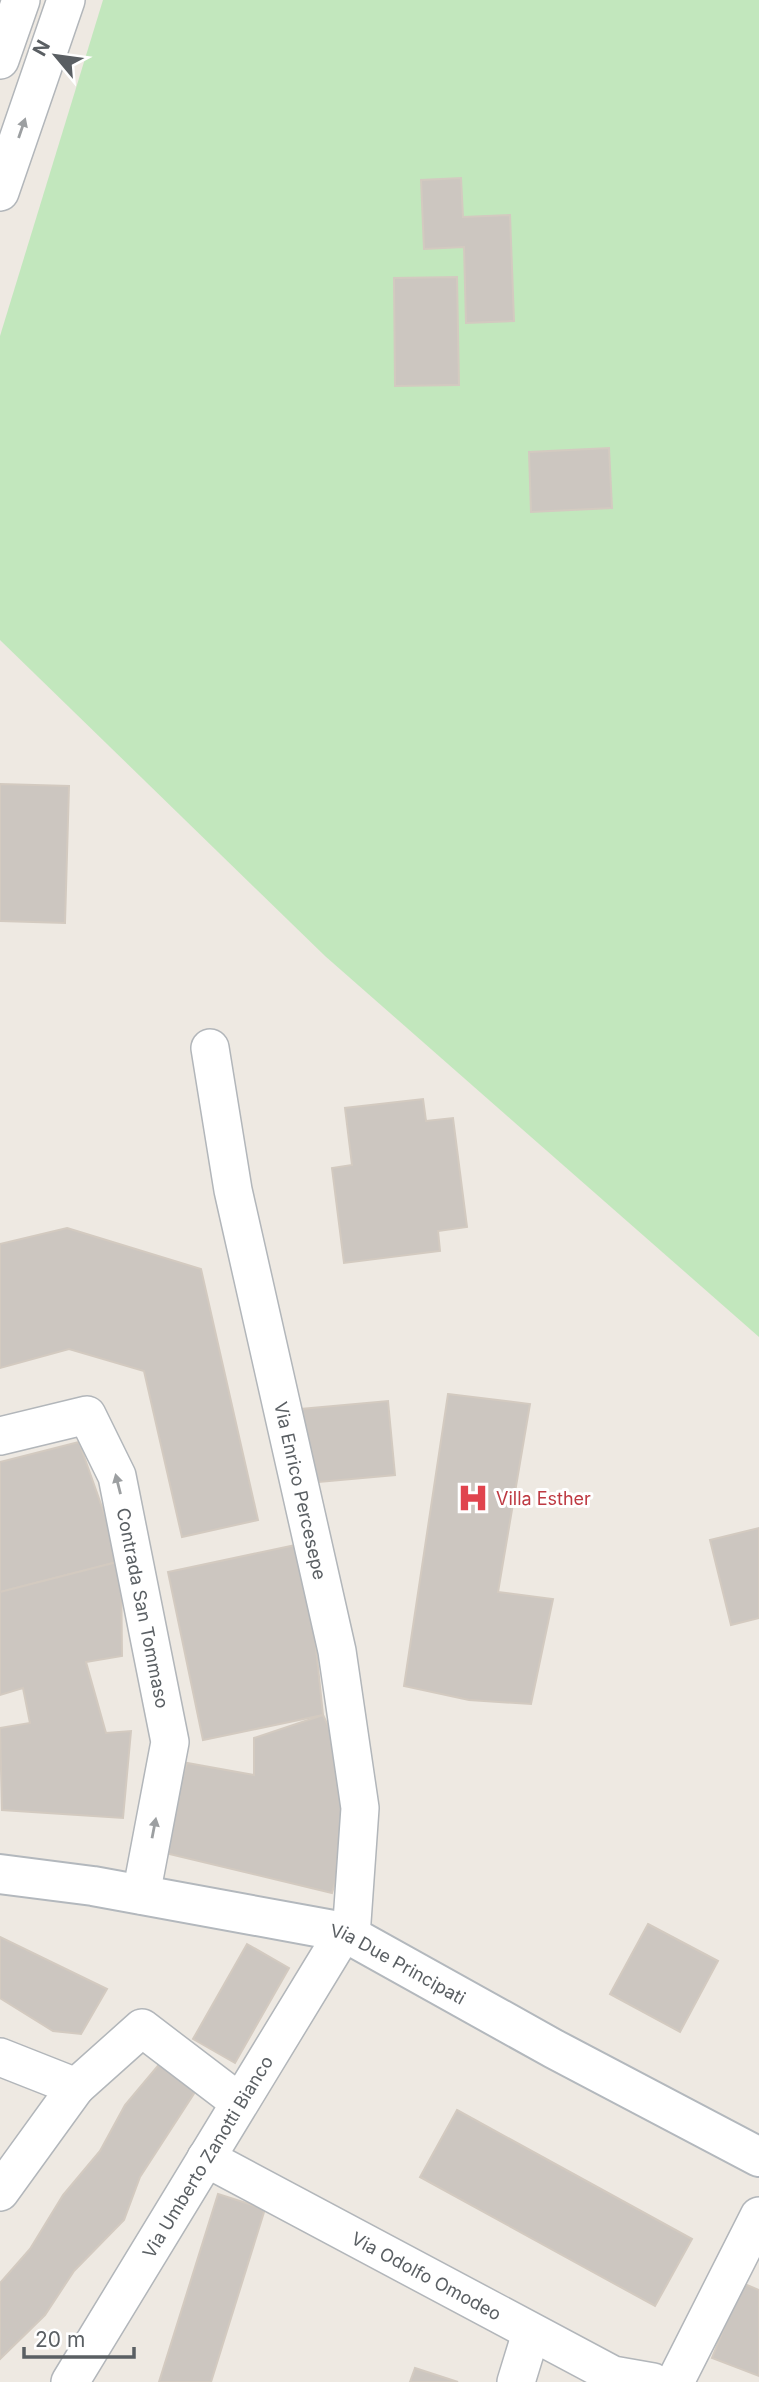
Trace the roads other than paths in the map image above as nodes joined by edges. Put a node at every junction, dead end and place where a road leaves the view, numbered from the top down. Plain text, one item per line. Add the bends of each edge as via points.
1 (21, 0) edge
2 (66, 0) edge
3 (0, 60) edge
4 (0, 192) edge
5 (210, 1048) dead end
6 (0, 1436) edge
7 (0, 1874) edge
8 (141, 1895) junction
9 (347, 1934) junction
10 (0, 2057) edge
11 (76, 2087) junction
12 (239, 2102) junction
13 (759, 2157) edge
14 (206, 2158) junction
15 (0, 2192) edge
16 (759, 2216) edge
17 (531, 2333) junction
18 (610, 2379) edge
19 (70, 2382) edge
20 (516, 2382) edge
21 (653, 2382) edge
22 (676, 2382) edge

1 - 3 street
4 -> 2 street
5 - 9 street, Via Enrico Percesepe via 233,1190 337,1651 360,1808
8 -> 6 street, Contrada San Tommaso via 170,1742 117,1476 87,1415
7 - 8 street, Via Due Principati
8 - 9 street, Via Due Principati
9 - 12 street, Via Umberto Zanotti Bianco
9 - 13 street, Via Due Principati
10 - 11 street
11 - 12 street via 142,2028
11 - 15 street
12 - 14 street, Via Umberto Zanotti Bianco
14 - 17 street, Via Odolfo Omodeo
14 - 19 street, Via Umberto Zanotti Bianco
16 - 22 street
17 - 18 street, Via Odolfo Omodeo
17 - 20 street
18 - 21 street, Via Odolfo Omodeo

